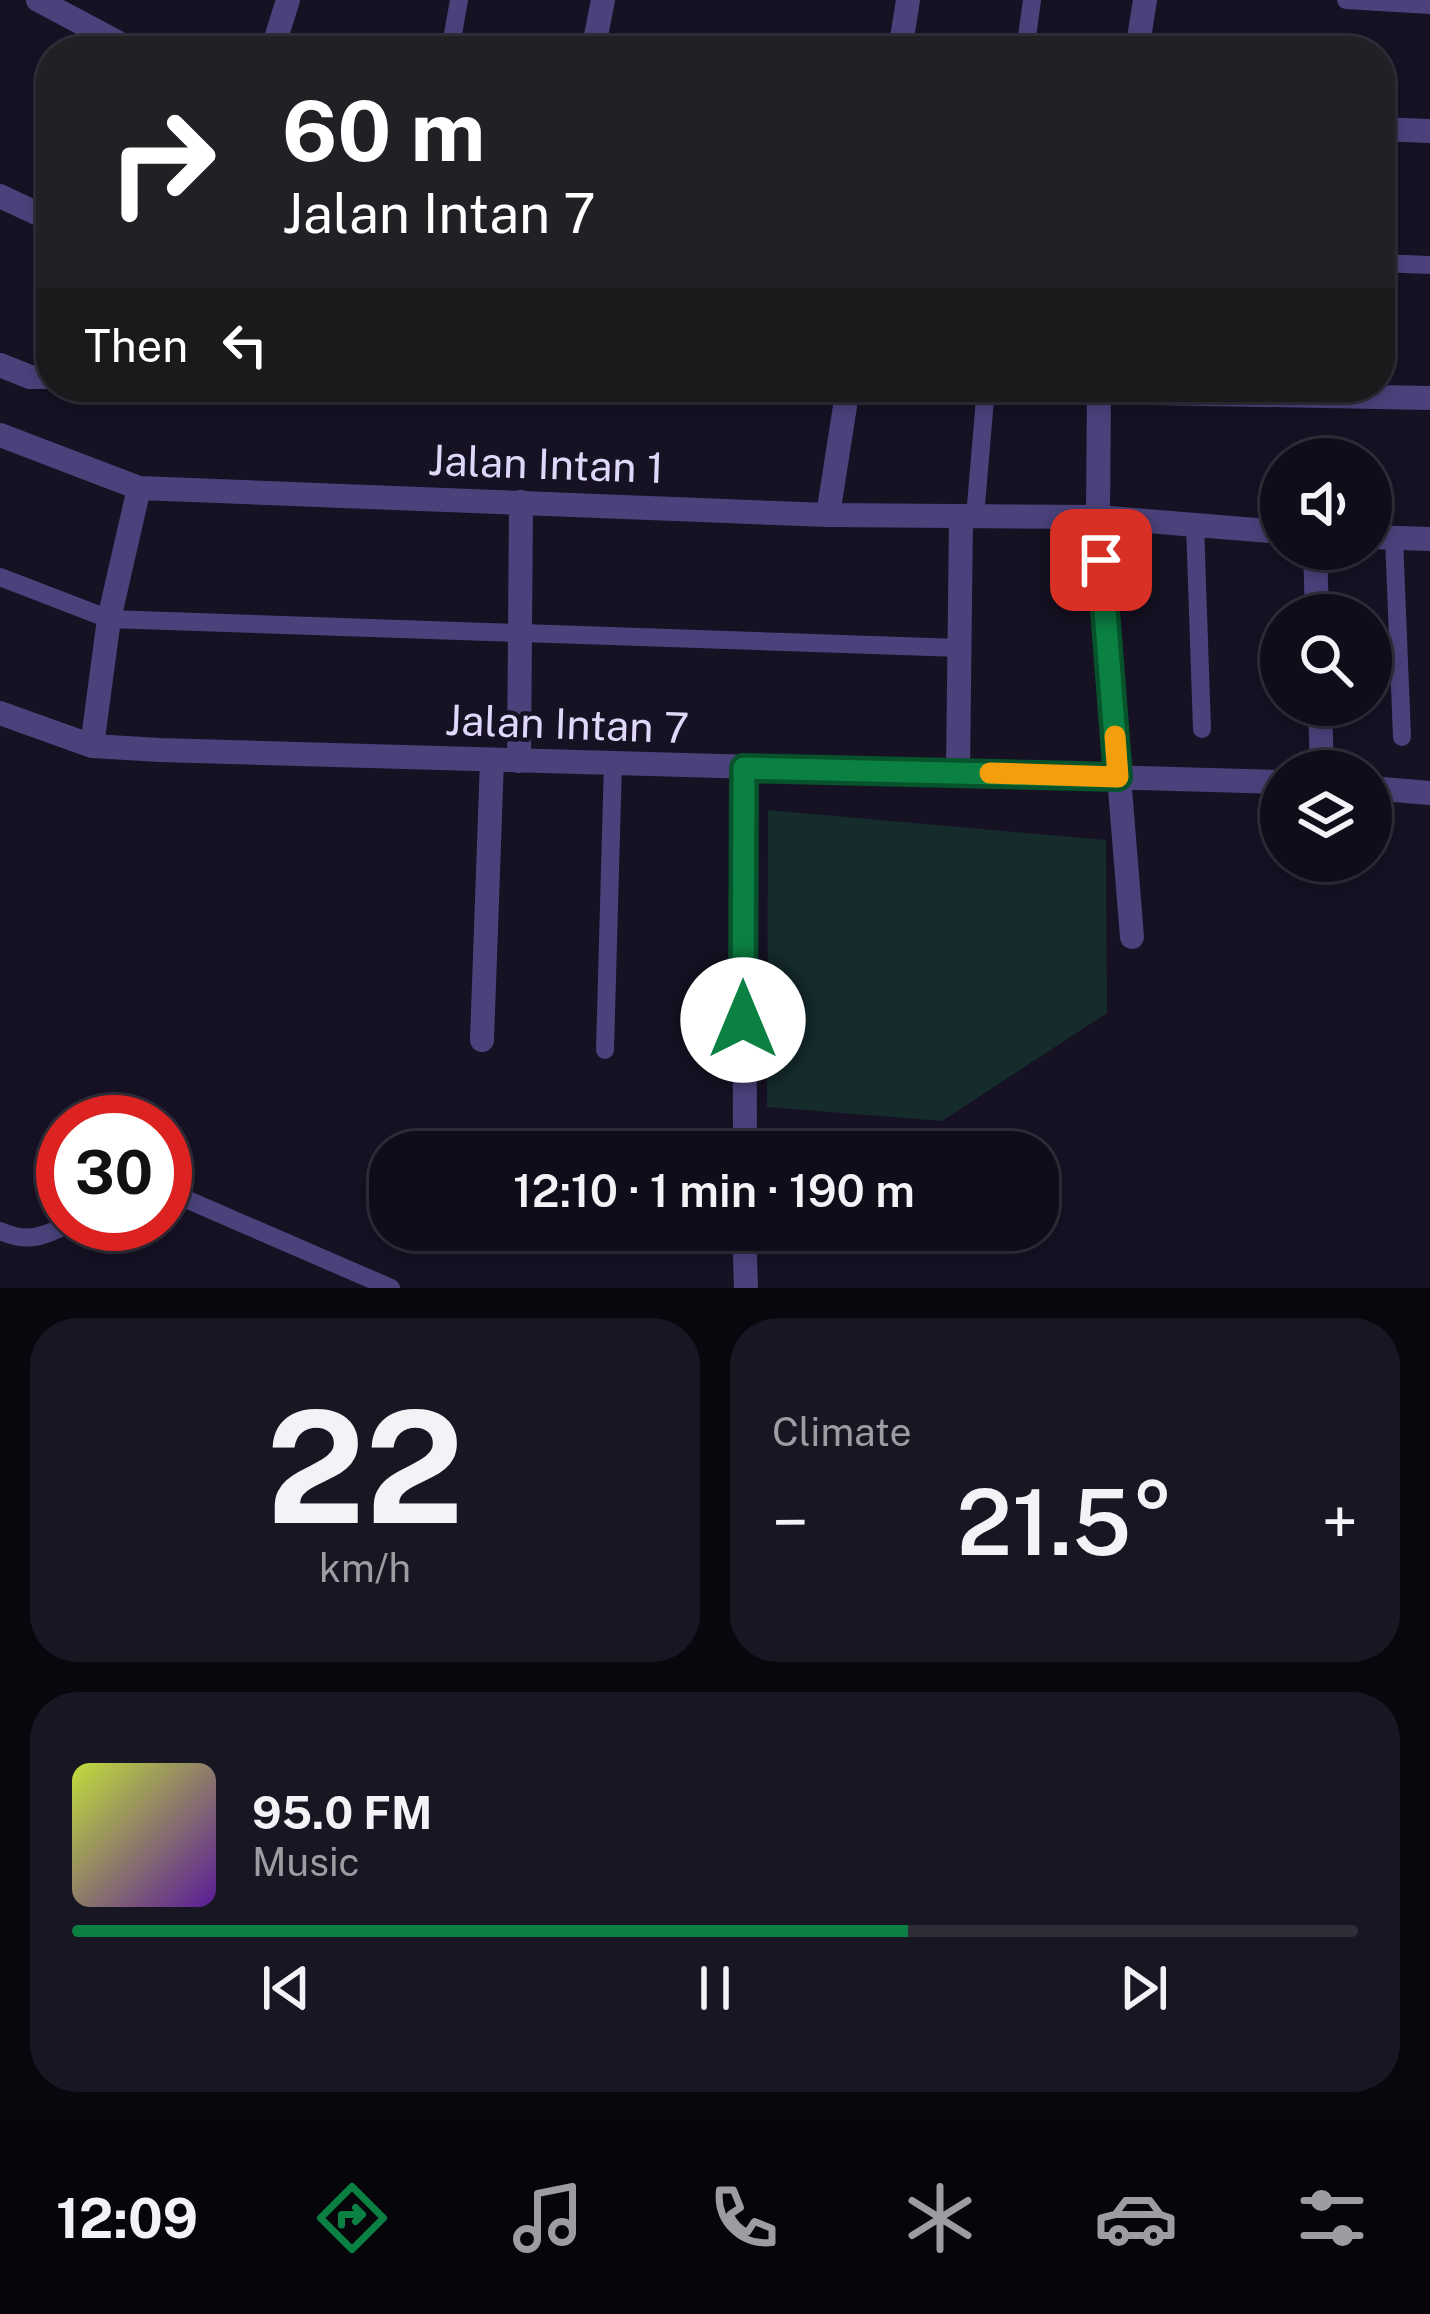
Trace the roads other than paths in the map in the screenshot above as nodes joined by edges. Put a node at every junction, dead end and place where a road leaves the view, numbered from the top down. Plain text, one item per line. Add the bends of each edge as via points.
1 (38, 0) edge
2 (288, 0) edge
3 (458, 0) edge
4 (603, 0) edge
5 (908, 0) edge
6 (1032, 0) edge
7 (1144, 0) edge
8 (1346, 0) edge
9 (1430, 5) edge
10 (106, 36) edge
11 (277, 36) edge
12 (452, 36) edge
13 (596, 36) edge
14 (902, 36) edge
15 (1027, 36) edge
16 (1139, 36) edge
17 (1395, 130) edge
18 (1430, 131) edge
19 (0, 196) edge
20 (36, 213) edge
21 (1395, 264) edge
22 (1430, 265) edge
23 (0, 365) edge
24 (36, 377) edge
25 (1395, 397) edge
26 (1430, 398) edge
27 (846, 402) edge
28 (984, 402) edge
29 (1099, 402) edge
30 (0, 435) edge
31 (140, 488) junction
32 (521, 502) junction
33 (828, 515) junction
34 (968, 517) junction
35 (1098, 517) junction
36 (1195, 525) junction
37 (1260, 530) edge
38 (1392, 537) edge
39 (1430, 539) edge
40 (1386, 570) edge
41 (0, 577) edge
42 (109, 619) junction
43 (518, 635) junction
44 (960, 648) junction
45 (0, 713) edge
46 (1202, 729) dead end
47 (1402, 737) dead end
48 (92, 746) junction
49 (492, 760) junction
50 (519, 761) junction
51 (613, 762) junction
52 (744, 768) junction
53 (958, 772) junction
54 (1118, 777) junction
55 (1260, 781) edge
56 (1392, 790) edge
57 (1430, 793) edge
58 (1132, 937) dead end
59 (482, 1040) dead end
60 (605, 1050) dead end
61 (746, 1131) edge
62 (192, 1202) edge
63 (0, 1231) edge
64 (36, 1238) edge
65 (745, 1251) edge
66 (391, 1288) edge
67 (746, 1288) edge

1 - 10 street
2 - 11 street
3 - 12 lane
4 - 13 street
5 - 14 street
6 - 15 lane
7 - 16 street
8 - 9 lane
17 - 18 street
19 - 20 street
21 - 22 lane
23 - 24 street
25 - 26 street
27 - 33 street
28 - 34 lane
29 - 35 street
30 - 31 street, Jalan Intan 1
31 - 32 street, Jalan Intan 1
31 - 42 street
32 - 33 street, Jalan Intan 1
32 - 43 street
33 - 34 street, Jalan Intan 1
34 - 35 street, Jalan Intan 1
34 - 44 street
35 - 36 street, Jalan Intan 1
35 - 54 street
36 - 37 street, Jalan Intan 1
36 - 46 lane
38 - 39 street
40 - 47 lane
41 - 42 lane
42 - 43 lane
42 - 48 street
43 - 44 lane
43 - 50 street
44 - 53 street
45 - 48 street, Jalan Intan 7
48 - 49 street, Jalan Intan 7
49 - 50 street, Jalan Intan 7
49 - 59 street
50 - 51 street, Jalan Intan 7
51 - 52 street, Jalan Intan 7
51 - 60 lane
52 - 53 street, Jalan Intan 7
52 - 61 street
53 - 54 street, Jalan Intan 7
54 - 55 street, Jalan Intan 7
54 - 58 street
56 - 57 street
62 - 66 lane
63 - 64 lane
65 - 67 street

